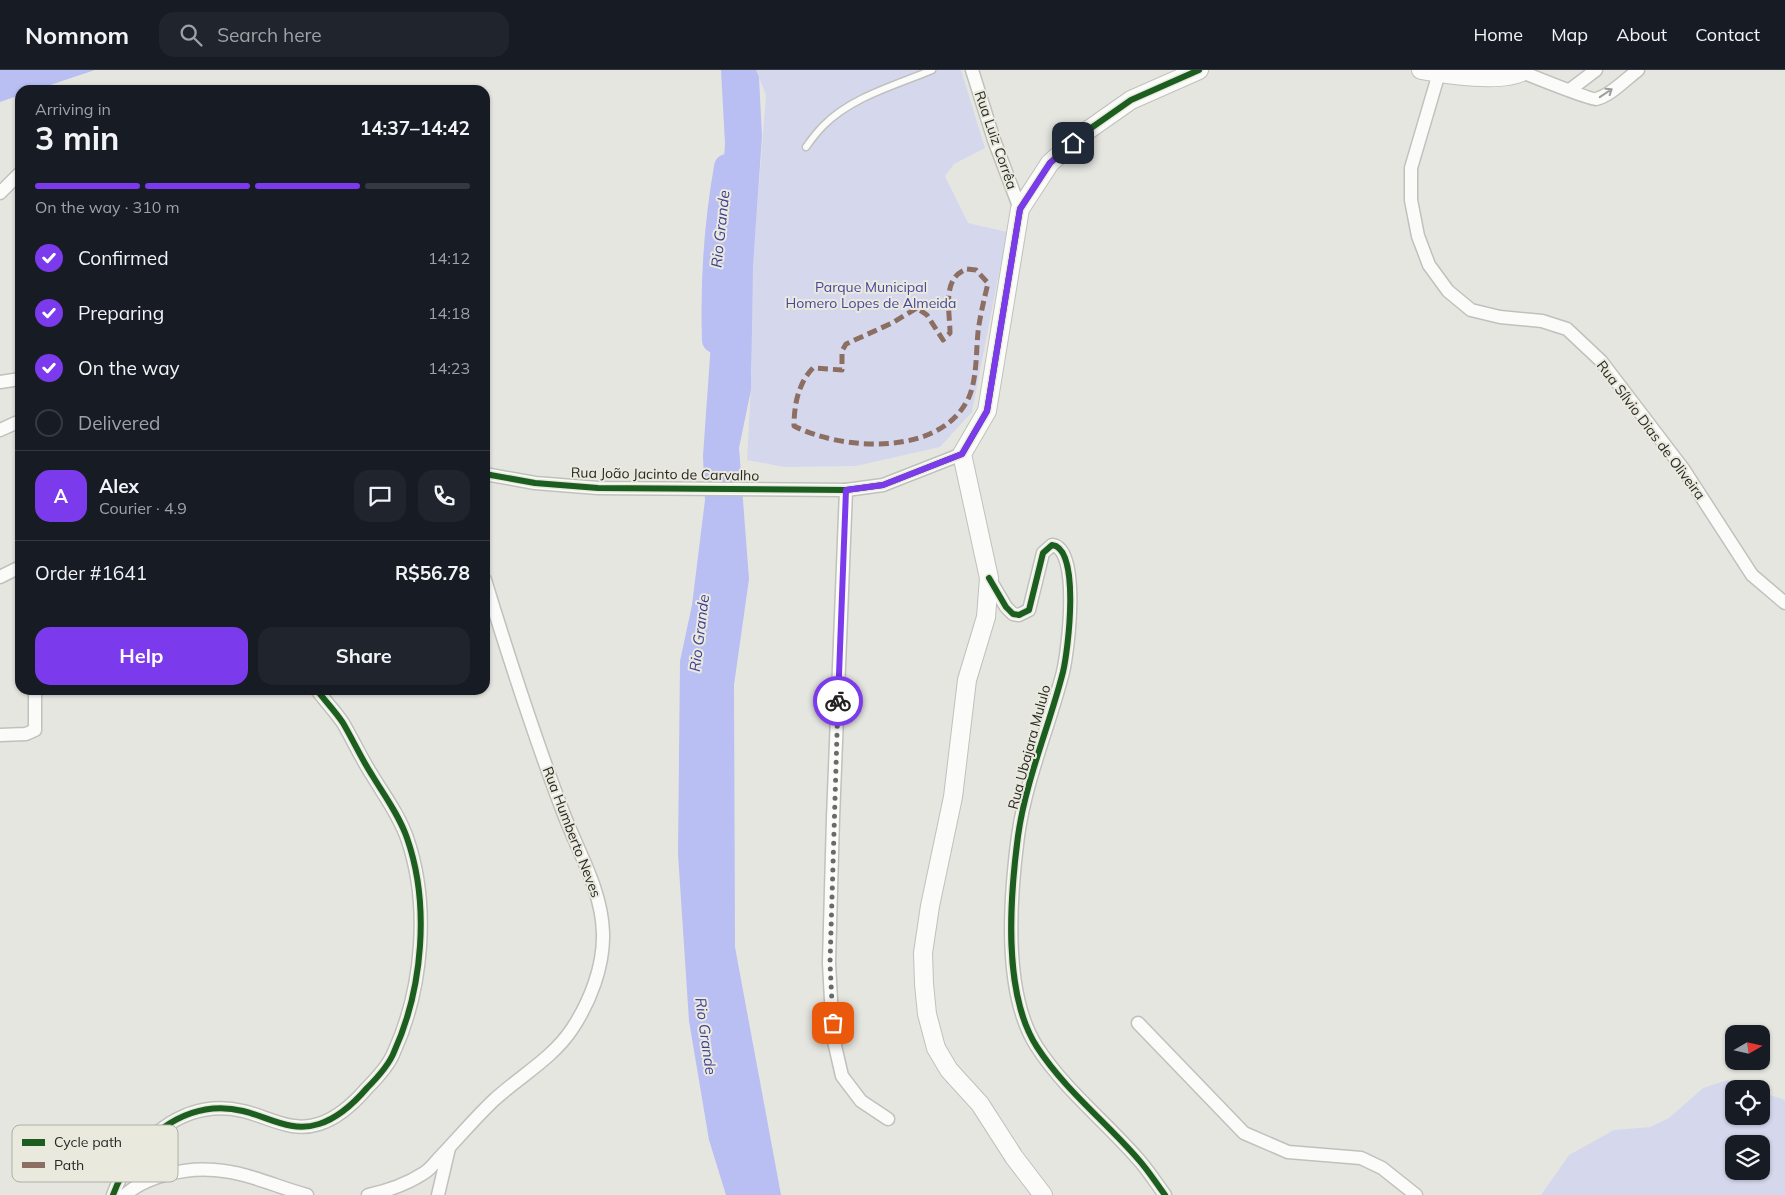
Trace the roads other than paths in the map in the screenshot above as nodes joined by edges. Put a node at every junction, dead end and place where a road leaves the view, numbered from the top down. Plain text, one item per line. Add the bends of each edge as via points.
1 (932, 70) edge
2 (972, 70) edge
3 (1199, 70) edge
4 (1421, 70) edge
5 (1596, 70) edge
6 (1638, 70) edge
7 (1523, 71) edge
8 (1439, 74) junction
9 (1571, 89) junction
10 (806, 146) dead end
11 (15, 179) edge
12 (0, 193) edge
13 (1020, 209) junction
14 (15, 380) edge
15 (0, 382) edge
16 (15, 423) edge
17 (0, 430) edge
18 (962, 454) junction
19 (490, 475) edge
20 (846, 490) junction
21 (15, 570) edge
22 (0, 577) edge
23 (989, 578) junction
24 (490, 596) edge
25 (1785, 602) edge
26 (35, 695) edge
27 (321, 695) edge
28 (0, 735) edge
29 (1138, 1023) dead end
30 (888, 1119) dead end
31 (170, 1125) edge
32 (449, 1148) junction
33 (178, 1173) edge
34 (118, 1182) edge
35 (146, 1182) edge
36 (113, 1195) edge
37 (125, 1195) edge
38 (307, 1195) edge
39 (368, 1195) edge
40 (438, 1195) edge
41 (1043, 1195) edge
42 (1165, 1195) edge
43 (1416, 1195) edge

1 - 10 lane via 845,109 824,125
2 - 13 street, Rua Luiz Corrêa
3 - 13 street via 1131,100 1084,133 1050,163
4 - 8 street
5 - 9 street
9 -> 6 street via 1595,99
7 - 8 street via 1496,77
7 - 9 street
8 - 25 street, Rua Sílvio Dias de Oliveira via 1410,168 1410,200 1429,265 1448,292 1471,310 1542,321 1567,329 1601,360 1684,470 1752,575
11 - 12 street
13 - 18 street via 987,411
14 - 15 street
16 - 17 street
18 - 20 street, Rua João Jacinto de Carvalho via 883,485
18 - 23 street
19 - 20 street, Rua João Jacinto de Carvalho via 535,483 598,488
20 - 30 street via 833,818 832,1037 842,1076 861,1101
21 - 22 street
23 - 41 street via 986,617 967,680 953,797 930,906 923,953 924,984 927,1014 940,1055 949,1070 980,1104
23 - 42 street, Rua Ubajara Mululo via 1006,607 1013,614 1024,614 1028,610 1043,554 1052,545 1057,545 1062,548 1071,593 1063,670 1031,775 1018,835 1012,953 1025,1025 1037,1047 1072,1093 1139,1160
24 - 32 street, Rua Humberto Neves via 557,796 589,871 600,908 603,934 601,961 588,1000 572,1030 542,1064 508,1087
26 - 28 street via 35,730 26,734
27 - 31 street via 342,721 394,810 407,836 415,865 419,948 414,992 394,1054 359,1098 320,1124 286,1126 253,1114 219,1108 199,1111
29 - 43 street via 1244,1133 1288,1152 1361,1158 1382,1168
32 - 39 street, Rua Humberto Neves via 425,1172 397,1186
32 - 40 street
33 - 38 street via 215,1170
34 - 36 street
35 - 37 street

